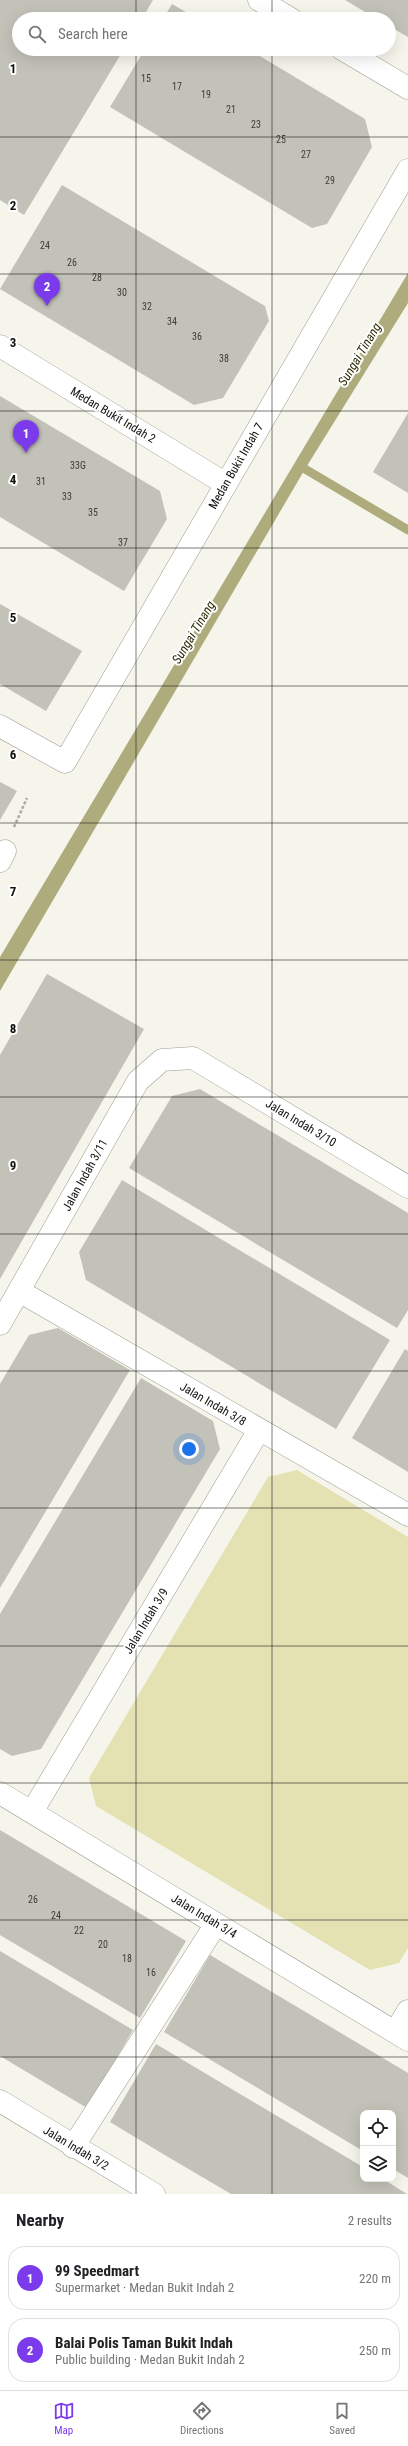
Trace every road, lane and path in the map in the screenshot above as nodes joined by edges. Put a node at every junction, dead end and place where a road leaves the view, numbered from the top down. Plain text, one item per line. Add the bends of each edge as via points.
1 (259, 0) edge
2 (279, 12) edge
3 (354, 56) edge
4 (408, 88) edge
5 (408, 170) edge
6 (0, 346) edge
7 (226, 484) junction
8 (0, 726) edge
9 (193, 1058) joint
10 (408, 1188) edge
11 (19, 1292) junction
12 (0, 1324) edge
13 (259, 1430) junction
14 (408, 1515) edge
15 (0, 1793) edge
16 (32, 1812) junction
17 (216, 1924) junction
18 (408, 2011) edge
19 (402, 2036) edge
20 (0, 2101) edge
21 (73, 2147) junction
22 (154, 2194) edge

1 - 2 street
3 - 4 street
5 - 7 street, Medan Bukit Indah 7
6 - 7 street, Medan Bukit Indah 2
7 - 8 street, Medan Bukit Indah 7 via 65,762
9 - 10 street, Jalan Indah 3/10
9 - 11 street, Jalan Indah 3/11 via 162,1060 138,1081
11 - 12 street, Jalan Indah 3/11
11 - 13 street, Jalan Indah 3/8
13 - 14 street, Jalan Indah 3/8
13 - 16 street, Jalan Indah 3/9
15 - 16 street, Jalan Indah 3/4
16 - 17 street, Jalan Indah 3/4
17 - 19 street, Jalan Indah 3/4
17 - 21 street
18 - 19 street
20 - 21 street, Jalan Indah 3/2
21 - 22 street, Jalan Indah 3/2

